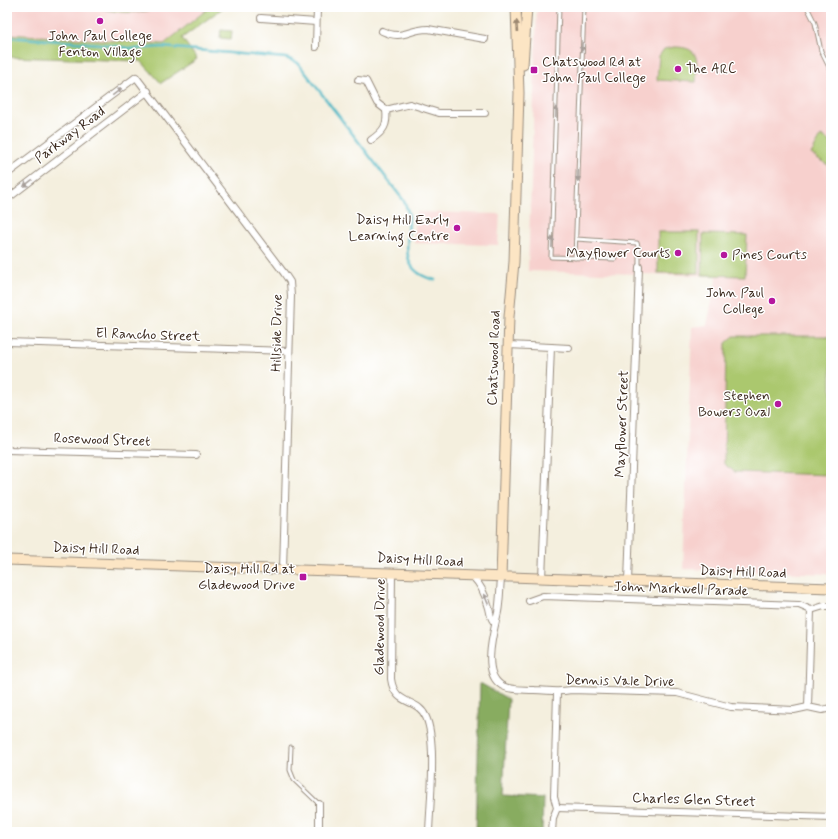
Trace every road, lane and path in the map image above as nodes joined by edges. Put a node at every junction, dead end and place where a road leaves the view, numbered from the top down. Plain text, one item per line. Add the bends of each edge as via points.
1 (316, 7) edge
2 (516, 7) edge
3 (527, 7) edge
4 (559, 7) edge
5 (584, 7) edge
6 (807, 7) edge
7 (261, 18) dead end
8 (316, 22) junction
9 (382, 31) dead end
10 (485, 39) dead end
11 (316, 46) dead end
12 (831, 71) edge
13 (136, 77) joint
14 (358, 80) dead end
15 (148, 91) junction
16 (519, 93) junction
17 (386, 110) junction
18 (485, 113) dead end
19 (371, 140) dead end
20 (7, 174) edge
21 (7, 198) edge
22 (576, 239) junction
23 (575, 258) junction
24 (615, 259) dead end
25 (640, 267) joint
26 (7, 342) edge
27 (508, 345) junction
28 (551, 347) junction
29 (569, 348) dead end
30 (289, 351) junction
31 (7, 450) edge
32 (196, 455) dead end
33 (7, 560) edge
34 (283, 569) junction
35 (392, 572) junction
36 (473, 577) junction
37 (501, 578) junction
38 (542, 579) junction
39 (628, 582) junction
40 (831, 588) edge
41 (529, 601) dead end
42 (831, 606) edge
43 (811, 610) junction
44 (495, 623) junction
45 (503, 687) joint
46 (557, 693) junction
47 (808, 707) junction
48 (831, 708) edge
49 (291, 747) dead end
50 (319, 804) joint
51 (557, 808) junction
52 (831, 816) edge
53 (319, 832) edge
54 (429, 832) edge
55 (552, 832) edge

1 - 8 street
16 -> 2 main road, Chatswood Road
3 - 16 main road, Chatswood Road via 525,51
23 -> 4 lane via 551,257
5 -> 22 lane
6 - 12 lane via 815,23 821,51
7 - 8 street
8 - 11 street
9 - 10 street via 398,36 428,29
13 - 15 street, Hillside Drive
20 -> 13 street, Parkway Road
14 - 17 street via 366,81 377,103
15 -> 21 street, Parkway Road
15 - 30 street, Hillside Drive via 290,282
16 - 27 main road, Chatswood Road via 514,262
17 - 18 street via 410,104 439,113
17 - 19 street via 386,126 383,132
22 - 23 lane
22 - 25 lane via 637,243 640,250
23 - 24 lane
25 - 39 street, Mayflower Street
26 - 30 street, El Rancho Street
27 - 28 street
27 - 37 main road, Chatswood Road
28 - 29 street
28 - 38 street
30 - 34 street, Hillside Drive
31 - 32 street, Rosewood Street
33 - 34 main road, Daisy Hill Road
34 - 35 main road, Daisy Hill Road
35 - 36 main road, Daisy Hill Road
35 - 54 street, Gladewood Drive via 392,689 399,698 416,706 426,715 432,733
36 - 37 main road, Daisy Hill Road
44 -> 36 street, Chatswood Road via 491,620 489,606 481,586
37 - 38 main road, Daisy Hill Road
37 - 44 street, Chatswood Road
38 - 39 main road, Daisy Hill Road
39 - 40 main road, Daisy Hill Road
41 - 43 street, John Markwell Parade via 551,596 799,605
42 - 43 street, John Markwell Parade
43 - 47 street
44 - 45 street, Chatswood Road via 491,658 494,677
45 - 46 street, Dennis Vale Drive
46 - 47 street, Dennis Vale Drive via 571,690 677,693 731,707 794,710
46 - 51 street via 554,797
47 - 48 street, Dennis Vale Drive via 822,710
49 - 50 lane via 290,770 294,780
50 - 53 street
51 - 52 street, Charles Glen Street
51 - 55 street

